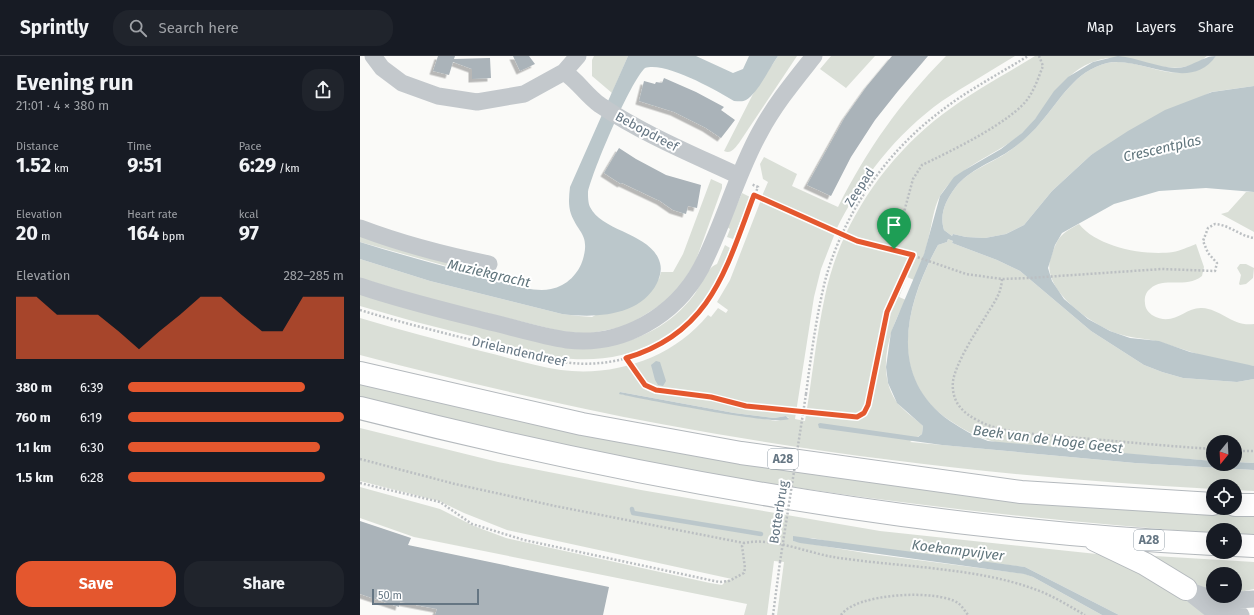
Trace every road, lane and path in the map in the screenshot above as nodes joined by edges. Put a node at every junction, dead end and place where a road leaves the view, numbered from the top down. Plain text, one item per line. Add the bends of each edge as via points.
1 (372, 56) edge
2 (578, 56) edge
3 (814, 56) edge
4 (1028, 56) edge
5 (1040, 56) edge
6 (564, 72) junction
7 (739, 176) junction
8 (754, 195) junction
9 (360, 228) edge
10 (842, 234) junction
11 (1254, 238) edge
12 (894, 249) junction
13 (913, 255) junction
14 (489, 264) dead end
15 (1002, 278) junction
16 (360, 286) edge
17 (360, 310) edge
18 (626, 358) junction
19 (360, 372) edge
20 (806, 394) joint
21 (360, 408) edge
22 (1206, 448) edge
23 (1242, 451) edge
24 (1254, 452) edge
25 (360, 459) edge
26 (360, 483) edge
27 (1206, 504) edge
28 (1242, 504) edge
29 (1254, 505) edge
30 (1085, 535) junction
31 (744, 543) junction
32 (1206, 544) edge
33 (1242, 545) edge
34 (1254, 546) edge
35 (1186, 589) junction
36 (1206, 596) edge
37 (1242, 599) edge
38 (1254, 599) edge
39 (1224, 603) edge
40 (773, 615) edge
41 (841, 615) edge
42 (968, 615) edge
43 (1085, 615) edge
44 (1218, 615) edge
45 (1241, 615) edge

1 - 6 street via 382,68 402,83 438,96 477,102 524,94
2 - 6 street
3 - 7 street, Drielandendreef via 760,131
4 - 10 path, Zeepad via 962,96 901,146 875,178
5 - 12 path via 1043,66 1029,98 1021,107 988,130 922,165 917,171
6 - 7 street, Bebopdreef via 598,104 623,119
7 - 8 path via 758,187
7 - 16 street, Drielandendreef via 713,242 690,287 664,313 648,324 607,340 567,340 413,302
8 - 10 path
8 - 18 path, Drielandendreef via 723,275 706,305 690,322 668,339 654,348
9 - 14 street via 444,255
10 - 12 path via 869,245
10 - 20 path, Zeepad via 821,300
11 - 15 path via 1246,237 1222,224 1208,228 1203,241 1208,253 1217,263 1215,271 1162,269 1054,278
12 - 13 path
13 - 15 path via 966,274
13 - 18 path via 887,312 868,405 864,413 857,417 746,406 711,397 656,390 645,385
15 - 22 path via 1002,288 997,300 984,318 957,368 953,389 954,399 959,408 993,428
17 - 18 path, Drielandendreef via 554,361 588,364
19 - 27 highway, A28 via 582,424 741,453 1021,492
20 - 40 path, Botterbrug, bridge
21 - 30 highway, A28 via 448,430 703,484 884,514
23 - 24 path
25 - 31 path via 455,484
26 - 31 path via 440,502 472,524 524,540 719,582 729,582 744,573
28 - 29 highway
30 - 32 highway, A28
30 - 35 highway, A28 via 1145,564
31 - 43 path via 776,544 831,556 997,579 1034,589
33 - 34 highway
35 - 36 street, A28
35 - 44 street, A28
37 - 38 street, A28
39 - 45 street, A28
41 - 42 path via 844,610 865,600 890,595 948,599 958,604

